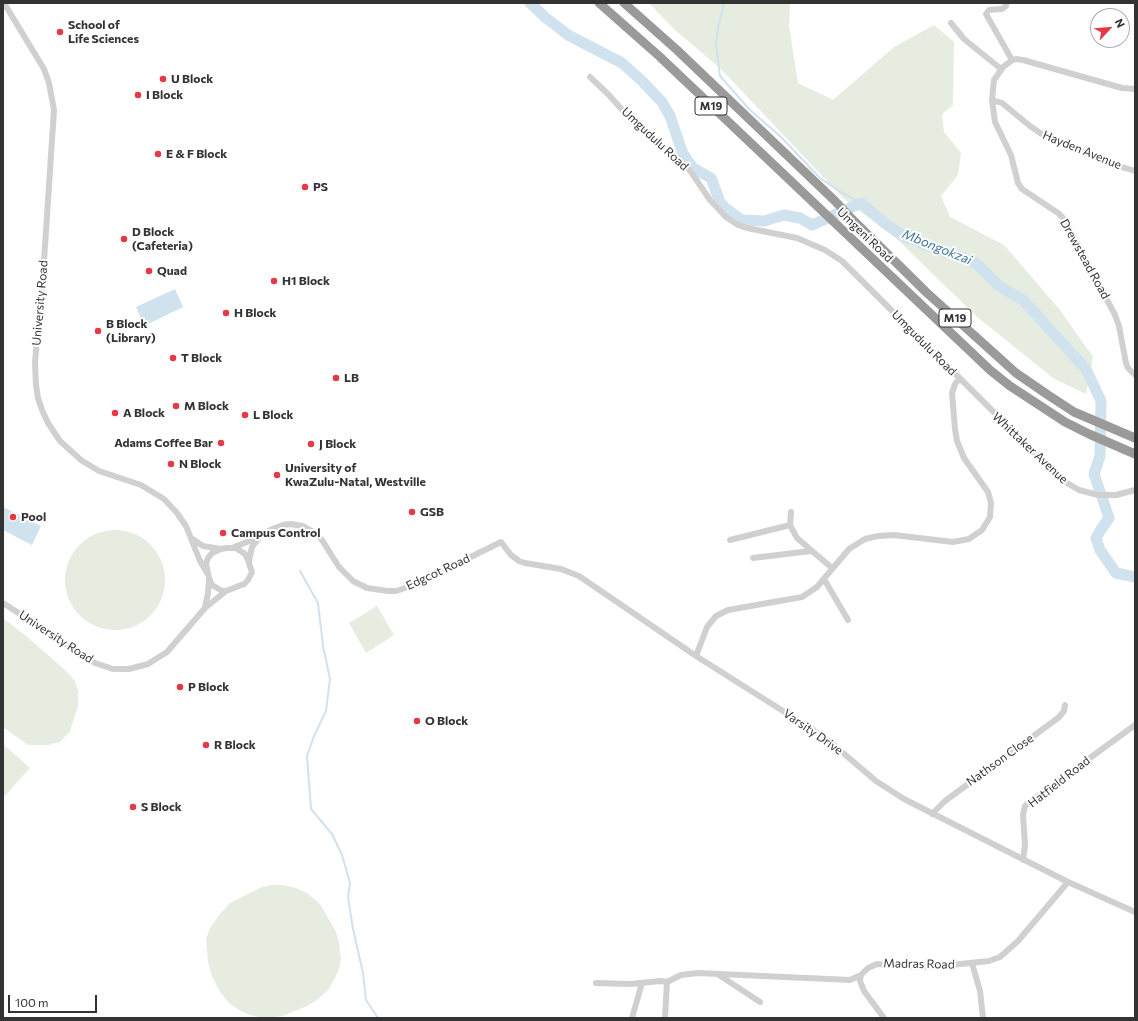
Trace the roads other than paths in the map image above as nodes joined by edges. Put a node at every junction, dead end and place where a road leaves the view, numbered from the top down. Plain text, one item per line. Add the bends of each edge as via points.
1 (4, 3) edge
2 (599, 3) edge
3 (624, 3) edge
4 (1006, 3) edge
5 (952, 23) dead end
6 (1012, 60) junction
7 (1001, 70) junction
8 (590, 77) dead end
9 (1135, 89) edge
10 (992, 100) junction
11 (1135, 171) edge
12 (1135, 375) edge
13 (959, 379) junction
14 (1135, 438) edge
15 (1135, 454) edge
16 (1135, 490) edge
17 (790, 512) dead end
18 (790, 525) junction
19 (259, 537) junction
20 (191, 538) junction
21 (730, 540) dead end
22 (501, 542) joint
23 (232, 548) junction
24 (221, 549) junction
25 (811, 551) junction
26 (753, 558) dead end
27 (249, 562) junction
28 (832, 568) junction
29 (208, 576) junction
30 (824, 579) junction
31 (226, 591) junction
32 (3, 603) edge
33 (205, 608) junction
34 (848, 620) dead end
35 (696, 656) junction
36 (1066, 705) dead end
37 (1135, 725) edge
38 (932, 814) junction
39 (1023, 860) junction
40 (1068, 882) junction
41 (1135, 912) edge
42 (972, 963) junction
43 (718, 974) junction
44 (861, 975) junction
45 (667, 982) junction
46 (596, 983) dead end
47 (642, 983) junction
48 (760, 1002) dead end
49 (632, 1018) edge
50 (665, 1018) edge
51 (884, 1018) edge
52 (983, 1018) edge

1 - 20 street, University Road via 44,69 54,110 35,362 36,385 42,410 60,441 74,454 99,470 142,485 164,499 177,513
2 - 15 highway, Umgeni Road / M19 via 659,56 1010,386 1065,422
3 - 14 highway, Umgeni Road / M19 via 830,196 926,292 1016,373 1074,412
4 - 6 street via 1002,9 989,10 986,14
5 - 7 street via 964,39
6 - 7 street, Drewstead Road
6 - 9 street via 1024,60 1122,88
7 - 10 street, Drewstead Road via 994,80
8 - 13 street, Umgudulu Road via 625,113 683,163 726,217 747,228 797,238 836,257
10 - 11 street, Hayden Avenue via 1002,103 1043,135 1109,163
10 - 12 street, Drewstead Road via 995,122 1011,155 1018,183 1022,189 1065,220 1115,314 1126,363
13 - 16 street, Whittaker Avenue via 1062,480 1079,490 1098,495 1116,495
13 - 28 street, Umgudulu Road via 953,390 954,430 958,447 990,499 991,512 985,526 974,536 959,542 894,536 871,538 858,542 848,549
17 - 18 street
18 - 21 street
18 - 25 street via 797,538
19 - 22 street, Edgcot Road via 283,525 303,526 322,540 339,567 353,581 374,590 388,591 414,585
19 - 23 street, Edgcot Road
19 - 27 street via 252,547
20 - 24 street via 203,546
20 - 29 street, University Road
22 - 35 street, Varsity Drive via 519,561 561,569 578,576
23 - 24 street
23 - 27 street via 245,554
24 - 29 street via 208,558
25 - 26 street
25 - 28 street
27 - 31 street via 252,572 248,580
28 - 30 street, Umgudulu Road
29 - 31 street via 212,585
29 - 33 street
30 - 34 street
30 - 35 street, Umgudulu Road via 802,597 728,610 716,616 707,626
31 - 33 street, University Road
32 - 33 street, University Road via 95,663 119,669 143,666 161,657
35 - 38 street, Varsity Drive via 829,741 886,788
36 - 38 street, Nathson Close via 1058,718 945,801
37 - 39 street, Hatfield Road via 1025,806 1023,815 1026,845
38 - 39 street, Varsity Drive
39 - 40 street, Varsity Drive
40 - 41 street, Varsity Drive
40 - 42 street, Madras Road via 1005,953 989,961
42 - 44 street, Madras Road via 921,967 877,964
42 - 52 street via 980,991
43 - 44 street, Madras Road via 846,980
43 - 45 street, Madras Road via 681,975
43 - 48 street
44 - 51 street via 860,981 864,991
45 - 47 street
45 - 50 street
46 - 47 street
47 - 49 street

